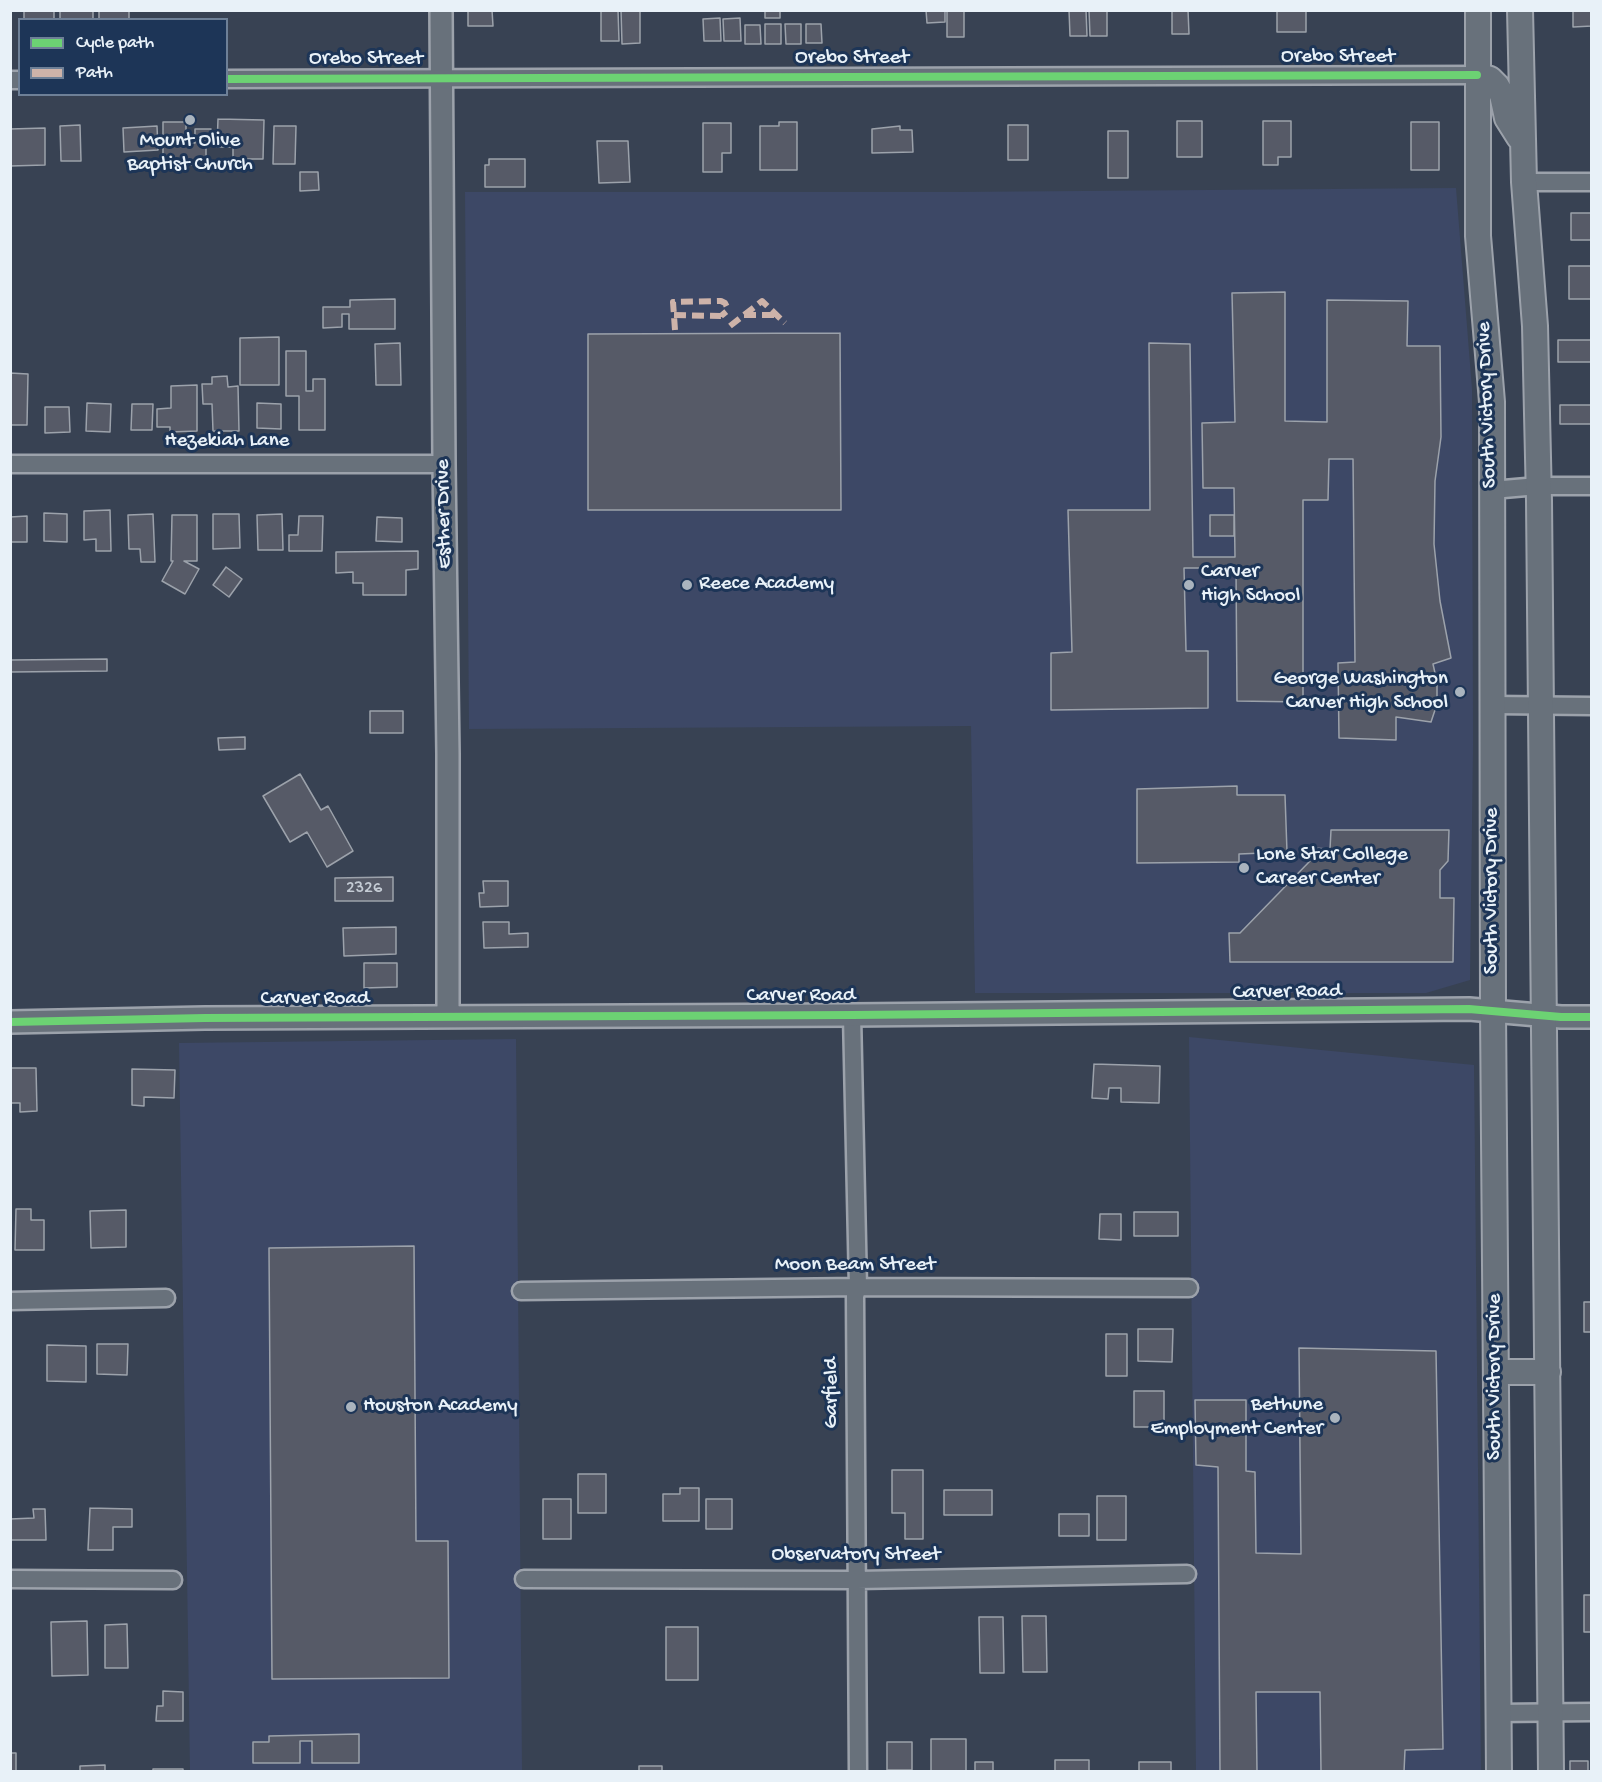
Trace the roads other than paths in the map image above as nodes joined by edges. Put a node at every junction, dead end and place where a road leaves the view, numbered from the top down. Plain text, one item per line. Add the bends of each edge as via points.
1 (441, 10) edge
2 (1478, 10) edge
3 (1520, 10) edge
4 (1477, 75) junction
5 (442, 78) junction
6 (228, 79) edge
7 (1522, 142) junction
8 (1524, 182) junction
9 (1592, 182) edge
10 (10, 464) edge
11 (444, 464) junction
12 (1538, 486) junction
13 (1592, 486) edge
14 (1492, 490) junction
15 (1492, 705) junction
16 (1541, 706) junction
17 (1592, 706) edge
18 (1493, 1011) junction
19 (852, 1015) junction
20 (1544, 1016) junction
21 (448, 1017) junction
22 (1592, 1017) edge
23 (10, 1022) edge
24 (858, 1287) junction
25 (1189, 1288) dead end
26 (521, 1290) dead end
27 (166, 1298) dead end
28 (10, 1301) edge
29 (1496, 1372) junction
30 (1548, 1372) junction
31 (1187, 1574) dead end
32 (10, 1579) edge
33 (524, 1579) dead end
34 (173, 1580) dead end
35 (857, 1580) junction
36 (1551, 1712) junction
37 (1592, 1712) edge
38 (1498, 1713) junction
39 (858, 1772) edge
40 (1499, 1772) edge
41 (1551, 1772) edge

1 - 5 street, Esther Drive
2 - 4 main road, South Victory Drive
3 - 7 main road
4 - 5 street, Orebo Street
4 - 7 main road via 1497,86 1507,118
4 - 14 main road, South Victory Drive via 1478,236 1492,402
5 - 6 street, Orebo Street
5 - 11 street, Esther Drive
7 - 8 main road
8 - 9 street
8 - 12 main road via 1535,326
10 - 11 street, Hezekiah Lane
11 - 21 street, Esther Drive
12 - 13 street
12 - 14 street
12 - 16 main road
14 - 15 main road, South Victory Drive
15 - 16 street
15 - 18 main road, South Victory Drive
16 - 17 street
16 - 20 main road
18 - 19 street, Carver Road
18 - 20 street, Carver Road
18 - 29 main road, South Victory Drive
19 - 21 street, Carver Road
19 - 24 street, Garfield
20 - 22 street, Carver Road
20 - 30 main road
21 - 23 street, Carver Road
24 - 25 street, Moon Beam Street
24 - 26 street, Moon Beam Street
24 - 35 street, Garfield
27 - 28 street
29 - 30 main road
29 - 38 main road, South Victory Drive
30 - 36 main road
31 - 35 street, Observatory Street
32 - 34 street
33 - 35 street, Observatory Street
35 - 39 street, Garfield
36 - 37 street
36 - 38 street
36 - 41 main road
38 - 40 main road, South Victory Drive

